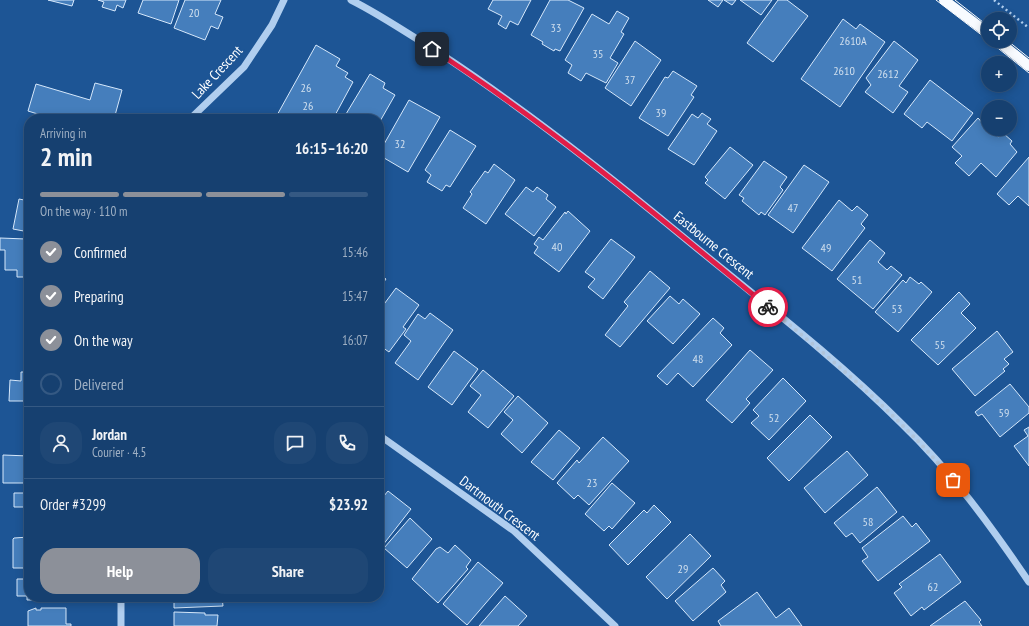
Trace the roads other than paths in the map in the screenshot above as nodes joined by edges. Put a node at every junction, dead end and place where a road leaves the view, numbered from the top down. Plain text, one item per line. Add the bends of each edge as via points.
1 (284, 0) edge
2 (351, 0) edge
3 (944, 0) edge
4 (981, 28) edge
5 (1007, 48) edge
6 (1029, 66) edge
7 (195, 114) edge
8 (384, 440) edge
9 (1029, 582) edge
10 (121, 602) edge
11 (121, 626) edge
12 (615, 626) edge

1 - 7 street, Lake Crescent via 272,25 244,67
2 - 9 street, Eastbourne Crescent via 477,78 531,118 643,204 835,362 903,424 944,469 991,526
3 - 4 main road
5 - 6 main road
8 - 12 street, Dartmouth Crescent via 514,531
10 - 11 street

